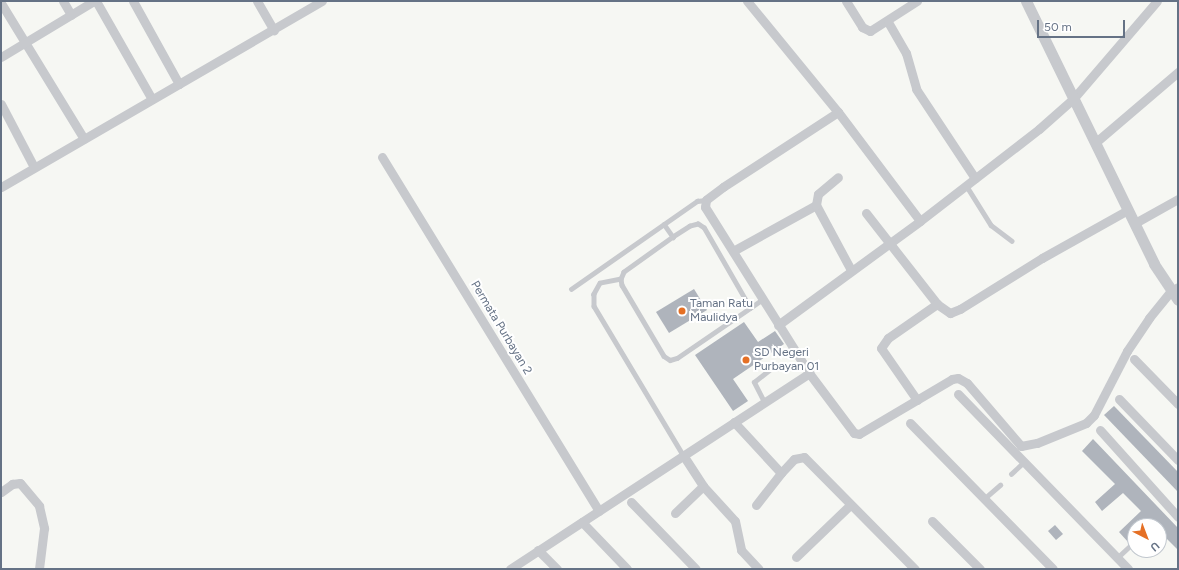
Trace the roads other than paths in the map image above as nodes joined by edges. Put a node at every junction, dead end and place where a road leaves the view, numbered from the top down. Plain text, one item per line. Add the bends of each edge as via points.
1 (63, 1) edge
2 (95, 1) edge
3 (133, 1) edge
4 (257, 1) edge
5 (322, 1) edge
6 (747, 1) edge
7 (846, 1) edge
8 (917, 1) edge
9 (1026, 1) edge
10 (1157, 1) edge
11 (1, 3) edge
12 (71, 15) junction
13 (888, 22) junction
14 (274, 30) junction
15 (26, 43) junction
16 (1, 57) edge
17 (1178, 72) edge
18 (180, 84) junction
19 (152, 99) junction
20 (1073, 99) junction
21 (1, 104) edge
22 (838, 112) junction
23 (84, 139) junction
24 (1096, 142) junction
25 (382, 156) dead end
26 (34, 167) junction
27 (838, 177) dead end
28 (975, 178) junction
29 (966, 185) junction
30 (1, 187) edge
31 (1178, 199) edge
32 (706, 200) junction
33 (816, 205) junction
34 (1128, 210) junction
35 (866, 213) dead end
36 (920, 221) junction
37 (1135, 223) junction
38 (664, 224) junction
39 (673, 237) junction
40 (1012, 241) dead end
41 (888, 244) junction
42 (733, 251) junction
43 (852, 270) junction
44 (621, 279) junction
45 (571, 289) dead end
46 (1175, 293) edge
47 (763, 299) junction
48 (937, 304) junction
49 (750, 308) junction
50 (778, 325) junction
51 (1134, 359) dead end
52 (773, 367) dead end
53 (809, 373) junction
54 (958, 394) dead end
55 (1119, 399) dead end
56 (917, 400) junction
57 (764, 402) junction
58 (1178, 404) edge
59 (734, 422) junction
60 (910, 423) dead end
61 (1100, 430) dead end
62 (684, 455) junction
63 (1178, 460) edge
64 (1023, 463) junction
65 (781, 473) junction
66 (1011, 474) dead end
67 (1000, 485) dead end
68 (703, 486) junction
69 (1, 492) edge
70 (985, 498) junction
71 (631, 502) dead end
72 (756, 505) dead end
73 (850, 505) junction
74 (599, 511) junction
75 (675, 513) dead end
76 (1178, 517) edge
77 (932, 520) dead end
78 (582, 522) junction
79 (1127, 549) edge
80 (538, 550) junction
81 (796, 557) dead end
82 (1118, 558) junction
83 (39, 569) edge
84 (510, 569) edge
85 (557, 569) edge
86 (627, 569) edge
87 (696, 569) edge
88 (759, 569) edge
89 (915, 569) edge
90 (980, 569) edge
91 (1053, 569) edge
92 (1128, 569) edge

1 - 12 street
2 - 12 street
2 - 19 street
3 - 18 street
4 - 14 street
5 - 14 street
6 - 22 street
7 - 13 street via 865,30 870,32
8 - 13 street
9 - 20 street
10 - 20 street
11 - 15 street
12 - 15 street
13 - 28 street via 906,53 916,89
14 - 18 street
15 - 16 street
15 - 23 street
17 - 24 street
18 - 19 street
19 - 23 street
20 - 24 street
20 - 28 street
21 - 26 street
22 - 32 street
22 - 36 street
23 - 26 street
24 - 34 street
25 - 74 street, Permata Purbayan 2
26 - 30 street
27 - 33 street via 818,194
28 - 29 street
29 - 36 street
29 - 40 lane via 991,225
31 - 37 street
32 - 38 lane via 698,201
32 - 42 street via 706,210
33 - 42 street
33 - 43 street
34 - 37 street
34 - 48 street via 1042,258 960,309 947,312
35 - 41 street
36 - 41 street
37 - 46 street
38 - 39 lane
38 - 45 lane
39 - 44 lane via 624,272
39 - 49 lane via 690,226 701,226
41 - 43 street
41 - 48 street
42 - 47 street
43 - 50 street
44 - 49 lane via 622,285 664,356 670,360 677,358
44 - 62 lane via 600,283 594,294 594,306
46 - 56 street via 1138,334 1094,415 1086,423 1023,447 963,379 952,379
47 - 49 lane
47 - 50 street
48 - 56 street via 888,338 881,348
50 - 53 street
51 - 58 street
52 - 57 lane via 754,382
53 - 56 street via 857,434
53 - 57 street
54 - 64 street
55 - 63 street
57 - 59 street
59 - 62 street
59 - 65 street
60 - 70 street
61 - 76 street
62 - 68 street
62 - 74 street
64 - 66 lane
64 - 82 street
65 - 72 street
65 - 73 street via 794,459 804,458
67 - 70 lane
68 - 75 street
68 - 88 street via 735,521 741,550
69 - 83 street via 12,484 20,483 39,506 44,528
70 - 91 street
71 - 87 street
73 - 81 street
73 - 89 street
74 - 78 street
77 - 90 street
78 - 80 street
78 - 86 street
79 - 82 lane
80 - 84 street
80 - 85 street
82 - 92 street

